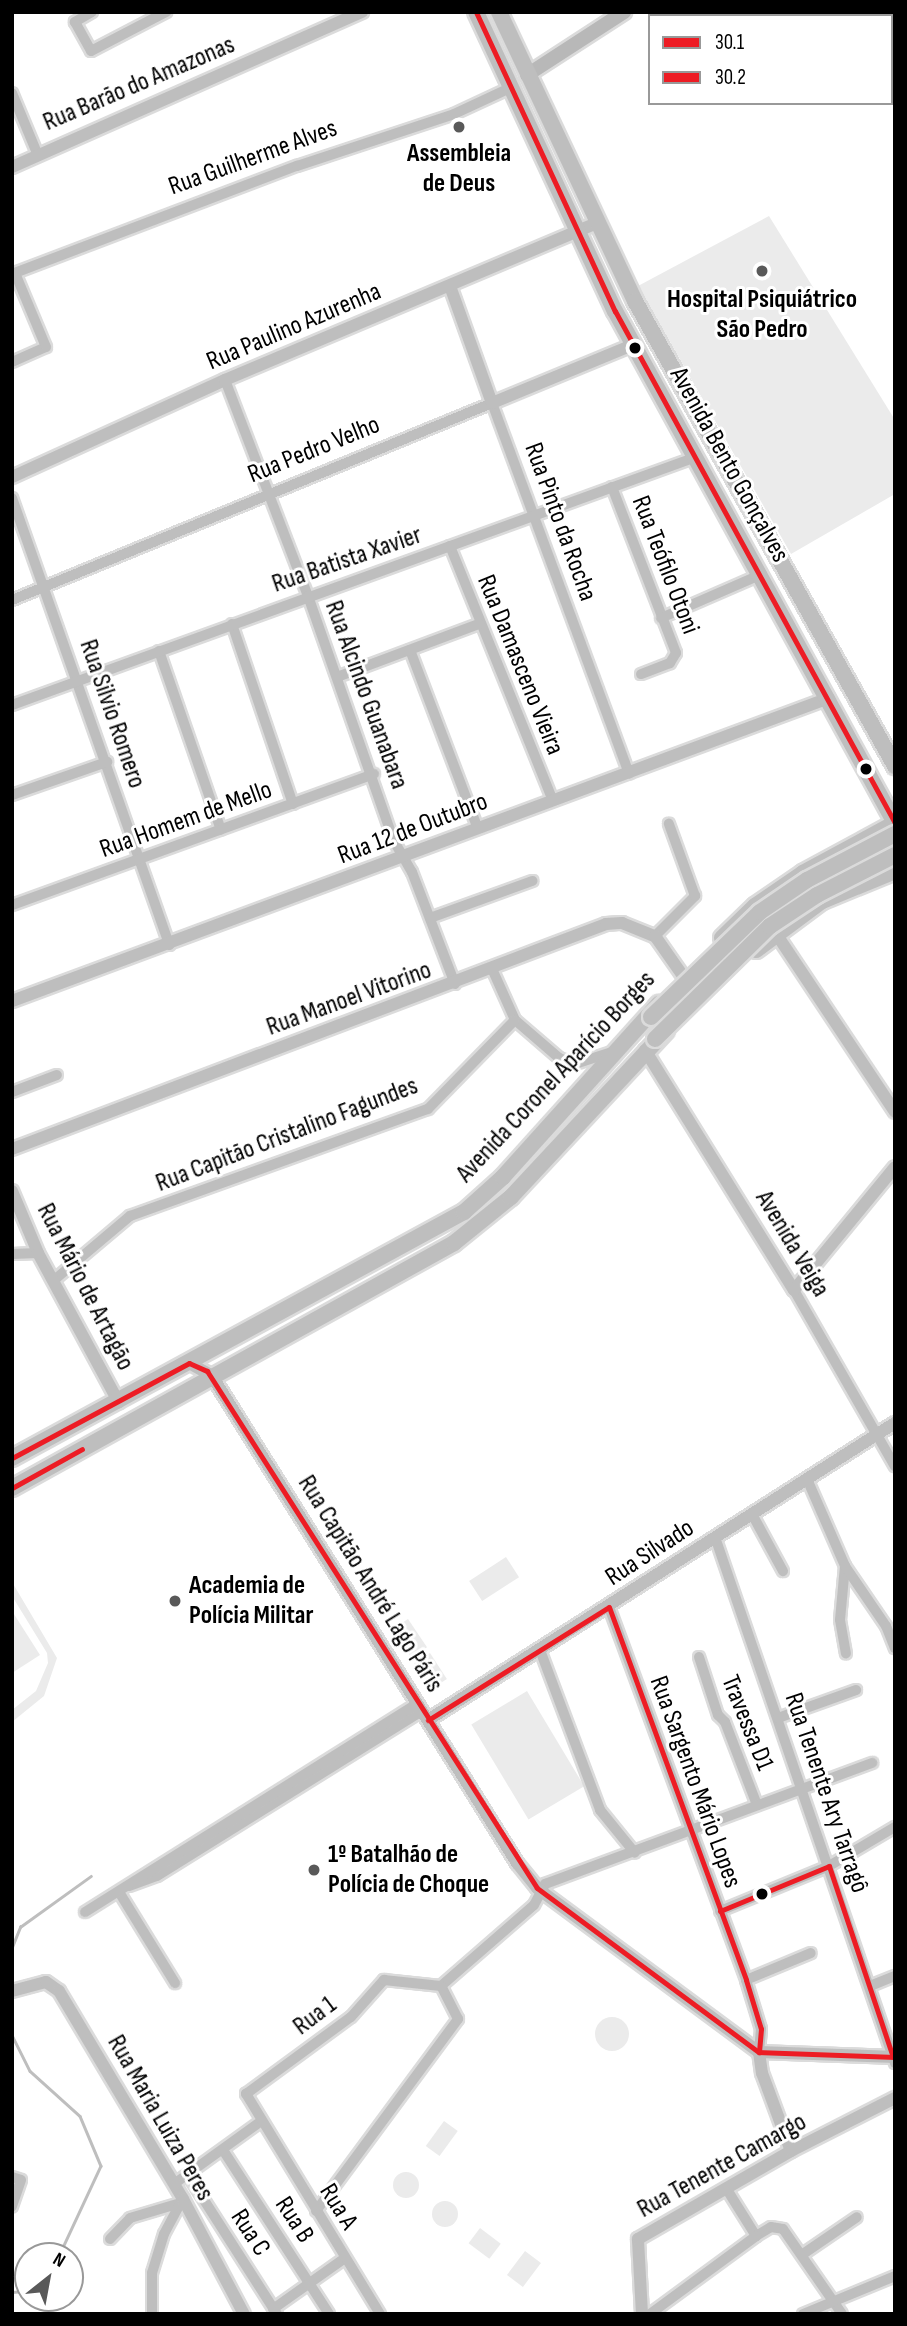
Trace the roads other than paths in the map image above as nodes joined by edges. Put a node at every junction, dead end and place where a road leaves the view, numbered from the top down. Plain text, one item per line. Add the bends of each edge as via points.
1 (92, 12) edge
2 (166, 12) edge
3 (362, 12) edge
4 (476, 12) edge
5 (499, 12) edge
6 (624, 12) edge
7 (527, 75) junction
8 (510, 88) junction
9 (12, 93) edge
10 (37, 153) junction
11 (12, 167) edge
12 (596, 223) junction
13 (578, 232) junction
14 (14, 273) edge
15 (450, 286) junction
16 (634, 345) junction
17 (12, 362) edge
18 (225, 380) junction
19 (492, 403) junction
20 (696, 457) junction
21 (12, 477) edge
22 (612, 487) junction
23 (269, 492) junction
24 (12, 498) edge
25 (534, 516) junction
26 (450, 546) junction
27 (762, 574) junction
28 (45, 587) junction
29 (308, 596) junction
30 (12, 600) edge
31 (661, 618) junction
32 (232, 624) junction
33 (479, 624) junction
34 (410, 650) junction
35 (159, 651) junction
36 (642, 674) dead end
37 (337, 677) junction
38 (80, 682) junction
39 (829, 698) junction
40 (12, 705) edge
41 (107, 762) junction
42 (895, 766) edge
43 (374, 774) junction
44 (629, 774) junction
45 (12, 795) edge
46 (552, 798) junction
47 (293, 804) junction
48 (895, 822) edge
49 (669, 824) dead end
50 (478, 829) junction
51 (221, 830) junction
52 (895, 834) edge
53 (841, 852) junction
54 (895, 855) edge
55 (404, 858) junction
56 (138, 859) junction
57 (895, 870) edge
58 (532, 881) dead end
59 (858, 884) junction
60 (12, 905) edge
61 (430, 918) junction
62 (775, 932) junction
63 (655, 936) junction
64 (169, 945) junction
65 (493, 971) junction
66 (683, 976) junction
67 (456, 984) junction
68 (12, 1001) edge
69 (515, 1020) junction
70 (645, 1022) junction
71 (650, 1045) junction
72 (622, 1046) junction
73 (57, 1075) dead end
74 (12, 1092) edge
75 (895, 1112) edge
76 (12, 1149) edge
77 (895, 1167) edge
78 (12, 1191) edge
79 (38, 1253) junction
80 (12, 1254) edge
81 (53, 1281) junction
82 (794, 1290) junction
83 (189, 1363) junction
84 (212, 1376) junction
85 (119, 1403) junction
86 (895, 1423) edge
87 (876, 1435) junction
88 (12, 1458) edge
89 (895, 1466) edge
90 (807, 1479) junction
91 (12, 1488) edge
92 (752, 1514) junction
93 (715, 1537) junction
94 (845, 1566) junction
95 (783, 1571) dead end
96 (609, 1607) junction
97 (895, 1648) edge
98 (540, 1650) junction
99 (846, 1653) dead end
100 (699, 1657) dead end
101 (856, 1690) dead end
102 (423, 1712) junction
103 (778, 1718) junction
104 (872, 1763) dead end
105 (803, 1790) junction
106 (757, 1805) junction
107 (895, 1827) edge
108 (690, 1833) junction
109 (635, 1853) junction
110 (829, 1867) junction
111 (119, 1892) junction
112 (541, 1892) junction
113 (720, 1911) junction
114 (85, 1912) dead end
115 (811, 1953) dead end
116 (895, 1976) edge
117 (746, 1980) junction
118 (175, 1983) dead end
119 (441, 1986) junction
120 (870, 1986) junction
121 (12, 1991) edge
122 (760, 2052) junction
123 (894, 2059) edge
124 (895, 2098) edge
125 (260, 2122) junction
126 (223, 2150) junction
127 (791, 2151) junction
128 (187, 2175) junction
129 (17, 2179) edge
130 (174, 2184) junction
131 (726, 2188) junction
132 (180, 2202) junction
133 (12, 2206) edge
134 (316, 2211) junction
135 (857, 2217) dead end
136 (756, 2236) junction
137 (110, 2239) dead end
138 (803, 2254) junction
139 (345, 2259) junction
140 (895, 2276) edge
141 (311, 2284) junction
142 (836, 2301) junction
143 (275, 2311) edge
144 (152, 2314) edge
145 (244, 2314) edge
146 (329, 2314) edge
147 (380, 2314) edge
148 (642, 2314) edge
149 (650, 2314) edge
150 (803, 2314) edge
151 (842, 2314) edge

1 - 2 street via 75,22 91,51
3 - 10 street, Rua Barão do Amazonas
4 - 8 main road, Avenida Bento Gonçalves
5 - 7 main road, Avenida Bento Gonçalves
6 - 7 main road
7 - 12 main road, Avenida Bento Gonçalves
8 - 13 main road, Avenida Bento Gonçalves
8 - 14 street, Rua Guilherme Alves via 454,114 297,166
9 - 10 street
10 - 11 street, Rua Barão do Amazonas
12 - 13 street, Rua Paulino Azurenha
12 - 42 main road, Avenida Bento Gonçalves
13 - 15 street, Rua Paulino Azurenha
13 - 16 main road, Avenida Bento Gonçalves
14 - 17 street via 46,347
15 - 18 street, Rua Paulino Azurenha
15 - 19 street, Rua Pinto da Rocha
16 - 19 street, Rua Pedro Velho
16 - 20 main road, Avenida Bento Gonçalves
18 - 21 street, Rua Paulino Azurenha
18 - 23 street, Rua Alcindo Guanabara
19 - 23 street, Rua Pedro Velho
19 - 25 street, Rua Pinto da Rocha
20 - 22 street, Rua Batista Xavier
20 - 27 main road, Avenida Bento Gonçalves
22 - 25 street, Rua Batista Xavier
22 - 31 street, Rua Teófilo Otoni
23 - 28 street, Rua Pedro Velho
23 - 29 street, Rua Alcindo Guanabara
24 - 28 street, Rua Silvio Romero
25 - 26 street, Rua Batista Xavier
25 - 44 street, Rua Pinto da Rocha
26 - 29 street, Rua Batista Xavier
26 - 33 street, Rua Damasceno Vieira
27 - 31 street
27 - 39 main road, Avenida Bento Gonçalves
28 - 30 street, Rua Pedro Velho
28 - 38 street, Rua Silvio Romero
29 - 32 street, Rua Batista Xavier
29 - 37 street, Rua Alcindo Guanabara
31 - 36 street, Rua Teófilo Otoni via 674,659
32 - 35 street, Rua Batista Xavier
32 - 47 street
33 - 34 street
33 - 46 street, Rua Damasceno Vieira
34 - 37 street
34 - 50 street
35 - 38 street, Rua Batista Xavier
35 - 51 street
37 - 43 street, Rua Alcindo Guanabara
38 - 40 street, Rua Batista Xavier
38 - 41 street, Rua Silvio Romero
39 - 44 street, Rua 12 de Outubro
39 - 48 main road, Avenida Bento Gonçalves
41 - 45 street
41 - 56 street, Rua Silvio Romero
43 - 47 street, Rua Homem de Mello
43 - 55 street, Rua Alcindo Guanabara
44 - 46 street, Rua 12 de Outubro
46 - 50 street, Rua 12 de Outubro
47 - 51 street, Rua Homem de Mello
48 - 53 main road, Avenida Coronel Aparício Borges
49 - 63 street via 695,896
50 - 55 street, Rua 12 de Outubro
51 - 56 street, Rua Homem de Mello
52 - 70 main road, bridge via 807,880 760,912
53 - 59 main road via 859,866
53 - 66 main road, Avenida Coronel Aparício Borges via 755,906
54 - 71 main road, bridge via 817,895 770,926
55 - 61 street, Rua Alcindo Guanabara
55 - 64 street, Rua 12 de Outubro
56 - 60 street, Rua Homem de Mello
56 - 64 street, Rua Silvio Romero
57 - 59 main road, Avenida Coronel Aparício Borges
58 - 61 street
59 - 62 main road, Avenida Coronel Aparício Borges
61 - 67 street, Rua Alcindo Guanabara
62 - 71 main road, Avenida Coronel Aparício Borges
62 - 75 street
63 - 65 street, Rua Manoel Vitorino via 622,923 606,924
63 - 66 street
64 - 68 street, Rua 12 de Outubro
65 - 67 street, Rua Manoel Vitorino
65 - 69 street
66 - 70 main road, Avenida Coronel Aparício Borges
67 - 76 street, Rua Manoel Vitorino
69 - 72 street via 559,1058 575,1064
69 - 81 street, Rua Capitão Cristalino Fagundes via 428,1109 130,1216
70 - 72 main road, Avenida Coronel Aparício Borges
71 - 82 street, Avenida Veiga
71 - 84 main road, Avenida Coronel Aparício Borges via 482,1223 454,1243
72 - 83 main road, Avenida Coronel Aparício Borges via 503,1177 464,1212
73 - 74 street
77 - 82 street
78 - 79 street, Rua Mário de Artagão
79 - 80 street
79 - 81 street, Rua Mário de Artagão
81 - 85 street, Rua Mário de Artagão
82 - 87 street, Avenida Veiga
83 - 84 street, Rua Capitão André Lago Páris
83 - 85 main road, Avenida Coronel Aparício Borges
84 - 91 main road, Avenida Coronel Aparício Borges
84 - 102 street, Rua Capitão André Lago Páris
85 - 88 main road, Avenida Coronel Aparício Borges
86 - 87 street, Rua Silvado
87 - 89 street, Avenida Veiga
87 - 90 street, Rua Silvado
90 - 92 street, Rua Silvado
90 - 94 street
92 - 93 street, Rua Silvado
92 - 95 street
93 - 96 street, Rua Silvado
93 - 103 street, Rua Tenente Ary Tarragô
94 - 97 street via 886,1626
94 - 99 street via 840,1620
96 - 98 street, Rua Silvado
96 - 108 street, Rua Sargento Mário Lopes
98 - 102 street, Rua Silvado
98 - 109 street via 600,1810
100 - 106 street, Travessa D1
101 - 103 street
102 - 111 street, Rua Silvado via 402,1719
102 - 112 street, Rua Capitão André Lago Páris via 517,1863
103 - 105 street, Rua Tenente Ary Tarragô
104 - 105 street
105 - 106 street
105 - 110 street, Rua Tenente Ary Tarragô
106 - 108 street
107 - 110 street
108 - 109 street
108 - 113 street, Rua Sargento Mário Lopes
109 - 112 street via 545,1884
110 - 113 street
110 - 120 street, Rua Tenente Ary Tarragô
111 - 114 street, Rua Silvado
111 - 118 street
112 - 119 street via 534,1905
112 - 122 street, Rua Capitão André Lago Páris
113 - 117 street, Rua Sargento Mário Lopes
115 - 117 street
116 - 120 street
117 - 122 street, Rua Sargento Mário Lopes via 761,2029
119 - 125 street, Rua 1 via 384,1980 351,2017 247,2091 246,2098
119 - 134 street via 458,2019
120 - 123 street, Rua Tenente Ary Tarragô
121 - 130 street, Rua Maria Luiza Peres via 46,1982 59,1991
122 - 123 street
122 - 127 street via 762,2073
124 - 127 street, Rua Tenente Camargo
125 - 126 street
125 - 134 street, Rua A
126 - 128 street
126 - 141 street, Rua B
127 - 131 street, Rua Tenente Camargo
128 - 130 street
128 - 143 street, Rua C
129 - 133 street
130 - 132 street, Rua Maria Luiza Peres
131 - 136 street
131 - 148 street, Rua Tenente Camargo via 638,2239
132 - 137 street via 130,2218
132 - 144 street via 152,2273
132 - 145 street, Rua Maria Luiza Peres
134 - 139 street, Rua A
135 - 138 street
136 - 138 street via 771,2227 783,2229
136 - 149 street
138 - 142 street
139 - 141 street
139 - 147 street, Rua A
140 - 142 street
141 - 143 street
141 - 146 street, Rua B
142 - 150 street
142 - 151 street

